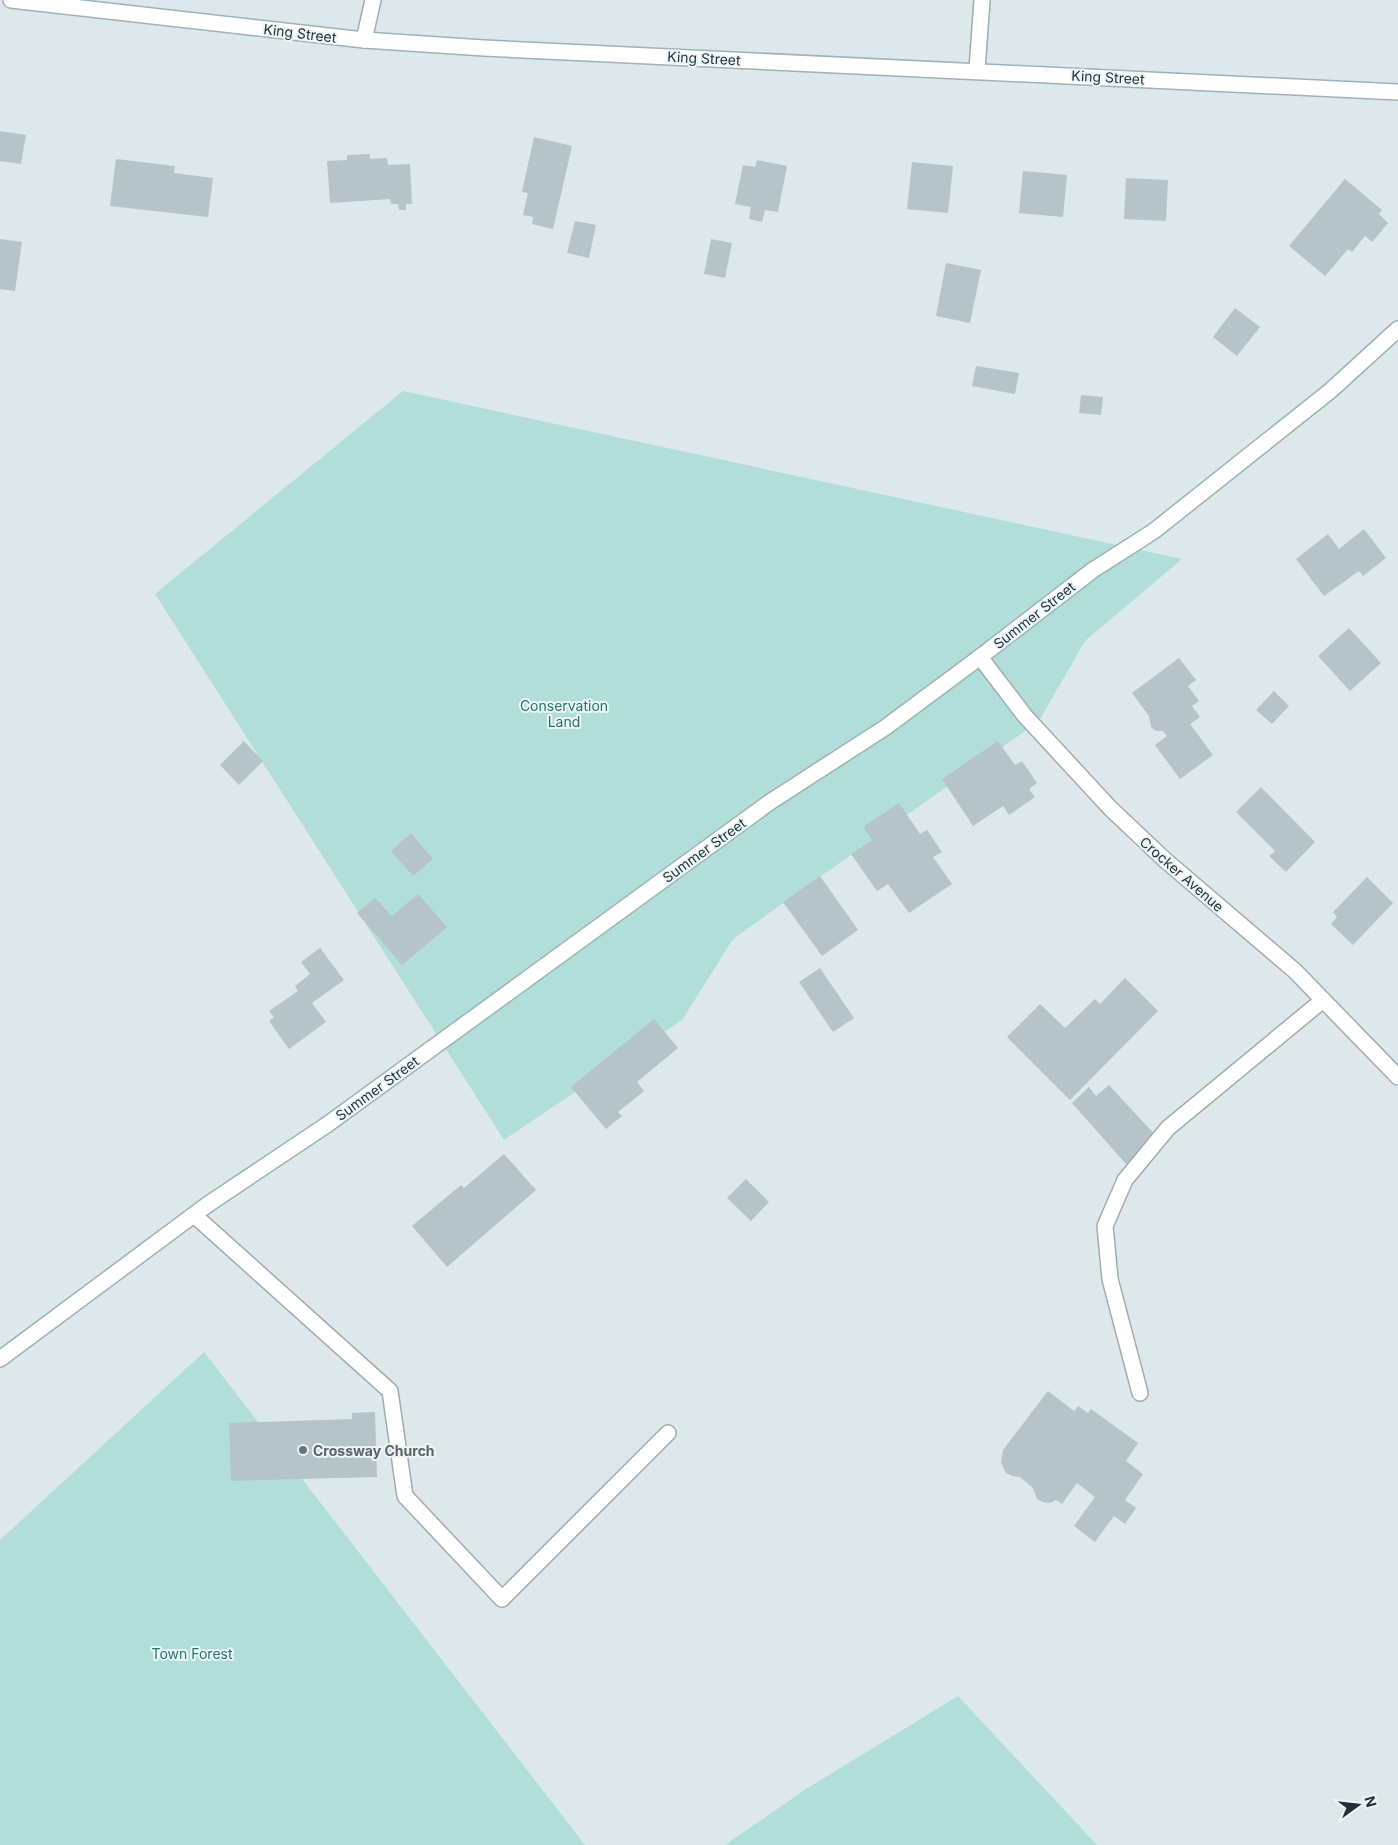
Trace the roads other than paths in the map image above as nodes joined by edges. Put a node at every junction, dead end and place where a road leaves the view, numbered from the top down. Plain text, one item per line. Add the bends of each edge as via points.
1 (11, 0) edge
2 (373, 0) edge
3 (982, 0) edge
4 (364, 40) junction
5 (977, 70) junction
6 (1398, 92) edge
7 (1398, 328) edge
8 (980, 658) junction
9 (1323, 1000) junction
10 (1398, 1077) edge
11 (194, 1215) junction
12 (0, 1359) edge
13 (1140, 1393) dead end
14 (668, 1433) dead end

1 - 4 main road, King Street
2 - 4 main road
3 - 5 main road
4 - 5 main road, King Street
5 - 6 main road, King Street
7 - 8 main road, Summer Street via 1330,391 1154,531 1093,570
8 - 9 main road, Crocker Avenue via 1026,716 1110,808 1165,860 1295,971
8 - 11 main road, Summer Street via 886,727 770,802 328,1124
9 - 10 main road, Crocker Avenue
9 - 13 main road via 1168,1128 1125,1180 1105,1226 1110,1279
11 - 12 main road, Summer Street
11 - 14 main road via 390,1391 405,1496 502,1599

